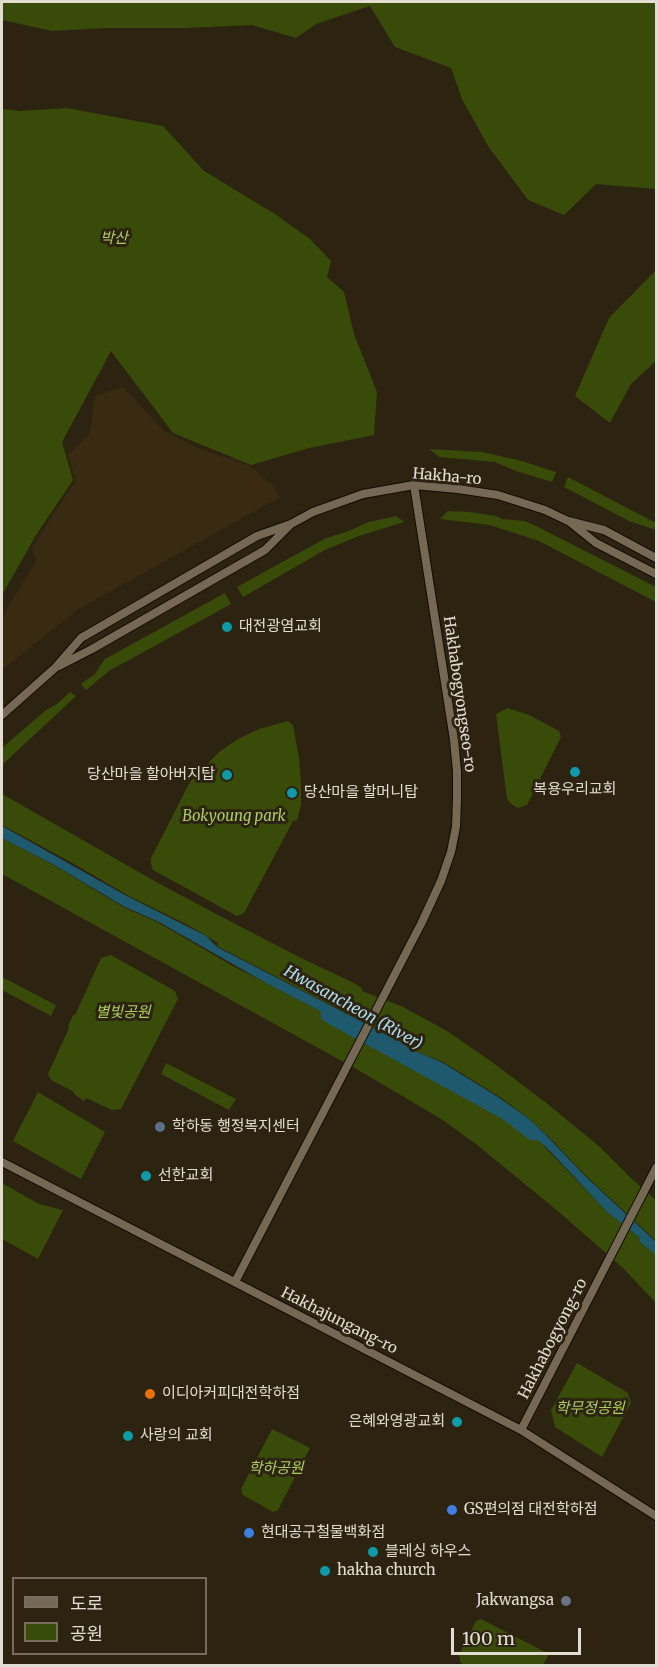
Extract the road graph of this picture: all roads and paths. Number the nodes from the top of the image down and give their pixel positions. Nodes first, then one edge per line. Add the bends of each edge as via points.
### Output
1 (414, 485) junction
2 (568, 520) junction
3 (291, 524) junction
4 (657, 558) edge
5 (657, 574) edge
6 (55, 668) junction
7 (2, 715) edge
8 (2, 1162) edge
9 (657, 1168) edge
10 (235, 1282) junction
11 (521, 1430) junction
12 (657, 1516) edge

1 - 2 street, Hakha-ro via 498,495
1 - 3 street, Hakha-ro via 363,494
1 - 10 street, Hakhabogyongseo-ro via 454,740 456,827 451,852 421,924
2 - 4 street, Hakha-ro via 604,530
2 - 5 street, Hakha-ro via 596,543
3 - 6 street, Hakha-ro via 265,550
3 - 6 street, Hakha-ro via 256,536 81,638
6 - 7 street, Hakha-ro
8 - 10 street, Hakhajungang-ro
9 - 11 street, Hakhabogyong-ro
10 - 11 street, Hakhajungang-ro
11 - 12 street, Hakhajungang-ro

